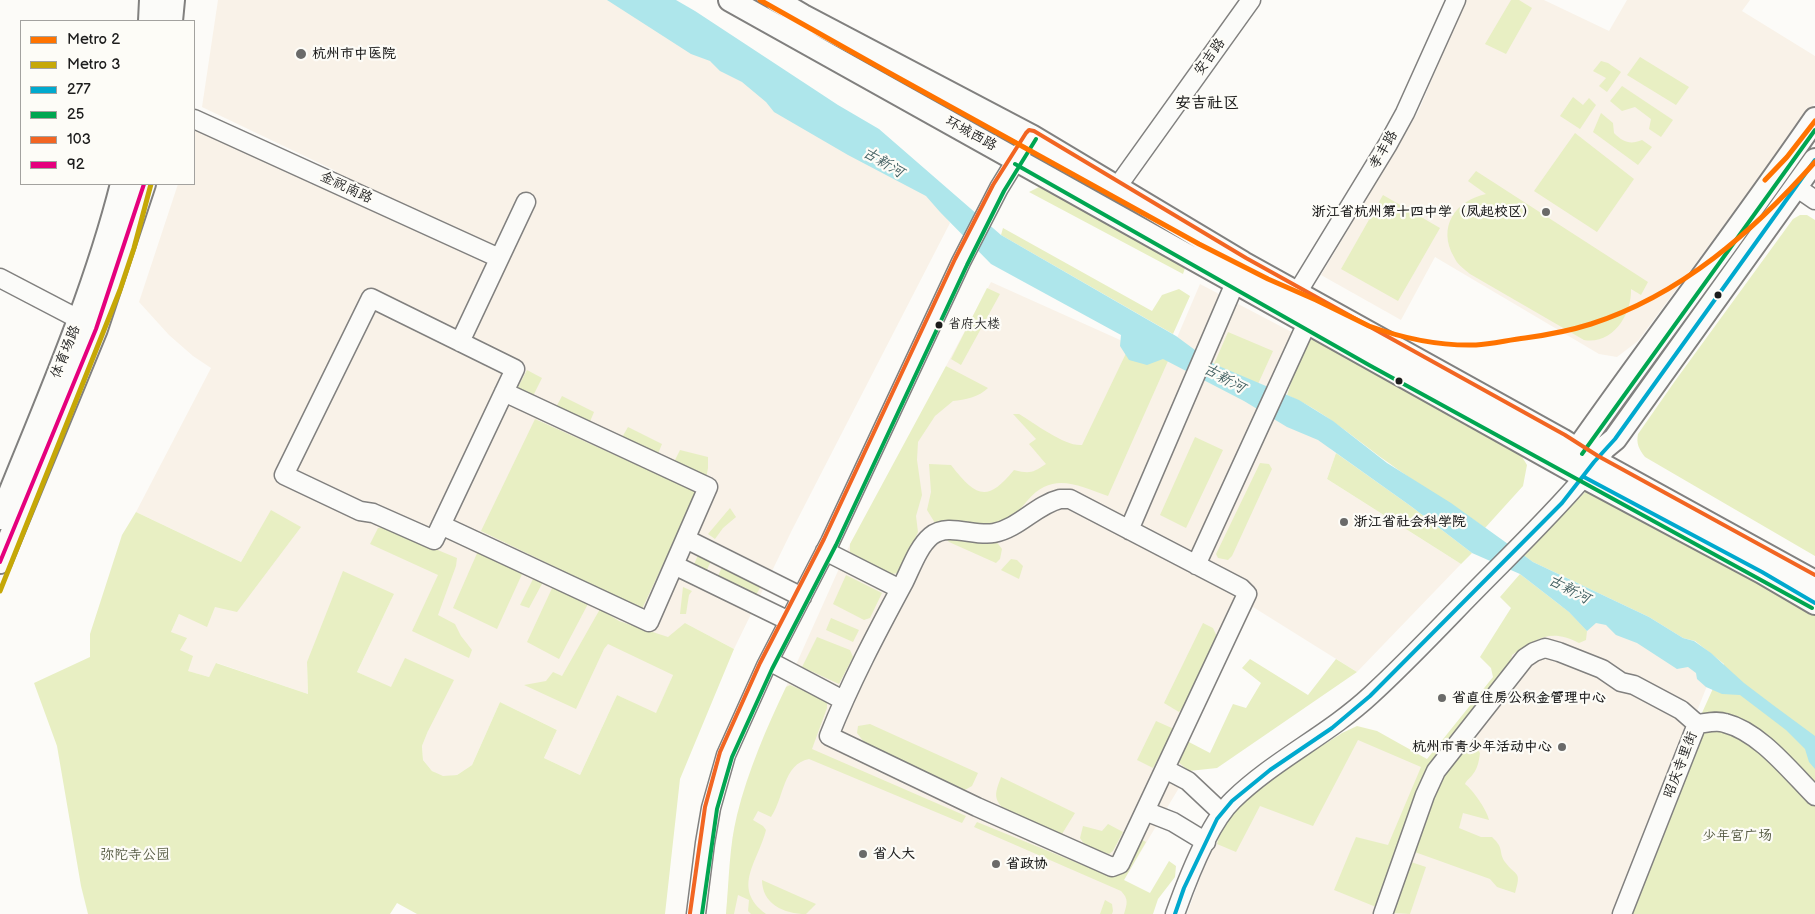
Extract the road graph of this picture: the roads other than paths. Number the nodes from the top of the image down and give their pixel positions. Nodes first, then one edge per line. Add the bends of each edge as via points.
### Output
1 (151, 0) edge
2 (173, 0) edge
3 (730, 0) edge
4 (776, 0) edge
5 (1251, 0) edge
6 (1456, 0) edge
7 (150, 20) edge
8 (171, 20) edge
9 (195, 118) edge
10 (1815, 119) edge
11 (1031, 136) junction
12 (1018, 159) junction
13 (1815, 160) edge
14 (122, 185) edge
15 (144, 185) edge
16 (1117, 187) junction
17 (1796, 187) junction
18 (1815, 200) edge
19 (526, 202) dead end
20 (499, 258) junction
21 (0, 278) edge
22 (1236, 283) junction
23 (1297, 293) junction
24 (1307, 323) junction
25 (87, 324) junction
26 (460, 342) junction
27 (504, 392) junction
28 (1585, 462) junction
29 (0, 518) edge
30 (441, 525) junction
31 (1129, 530) junction
32 (686, 539) junction
33 (825, 551) junction
34 (0, 562) edge
35 (674, 565) junction
36 (1196, 565) junction
37 (1815, 582) edge
38 (900, 590) junction
39 (802, 597) junction
40 (1815, 603) edge
41 (789, 620) junction
42 (769, 661) junction
43 (843, 700) junction
44 (1697, 724) junction
45 (1165, 769) junction
46 (1815, 796) edge
47 (1145, 811) junction
48 (1222, 813) junction
49 (1206, 842) junction
50 (696, 914) edge
51 (1175, 914) edge
52 (1382, 914) edge
53 (1622, 914) edge

1 - 7 main road
2 - 8 main road
3 - 12 main road, 环城西路
4 - 11 main road, 环城西路
5 - 16 street, 安吉路
6 - 23 street, 孝丰路 via 1396,128
9 - 20 street, 金祝南路
10 - 28 main road via 1753,209 1670,319
11 - 12 street
11 - 16 main road, 环城西路
12 - 22 main road, 环城西路
12 - 33 street via 999,188 961,262
13 - 17 main road
14 - 25 main road, 体育场路
15 - 25 main road, 体育场路
16 - 23 main road, 环城西路
17 - 18 street
17 - 28 main road via 1615,438
19 - 20 street
20 - 26 street
21 - 25 street
22 - 24 main road, 环城西路
22 - 31 street
23 - 28 main road, 环城西路
24 - 28 main road, 环城西路
24 - 36 street
25 - 29 main road, 体育场路
25 - 34 main road, 体育场路
26 - 27 street via 515,369
26 - 30 street via 370,298 284,475 360,511 373,513 434,540
27 - 30 street
27 - 32 street via 708,487
28 - 37 main road, 环城西路
28 - 40 main road, 环城西路
28 - 48 street via 1562,503 1370,696 1332,728 1254,782
30 - 35 street via 649,622
31 - 36 street
31 - 38 street via 1070,499 1047,502 1014,525 995,533 950,530 931,536
32 - 35 street
32 - 39 street
33 - 38 street
33 - 39 street
35 - 41 street
36 - 45 street via 1247,594
38 - 43 street
39 - 41 street
41 - 42 street
42 - 43 street
42 - 50 street via 726,755 706,834
43 - 47 street via 829,736 1112,867 1120,864
44 - 46 street, 昭庆寺里街 via 1723,722 1741,729 1770,750
44 - 52 street via 1681,710 1634,685 1621,682 1602,669 1546,648 1534,652 1525,658 1436,771
44 - 53 street, 昭庆寺里街
45 - 47 street
45 - 48 street via 1188,781
47 - 49 street via 1173,822
48 - 49 street
49 - 51 street

